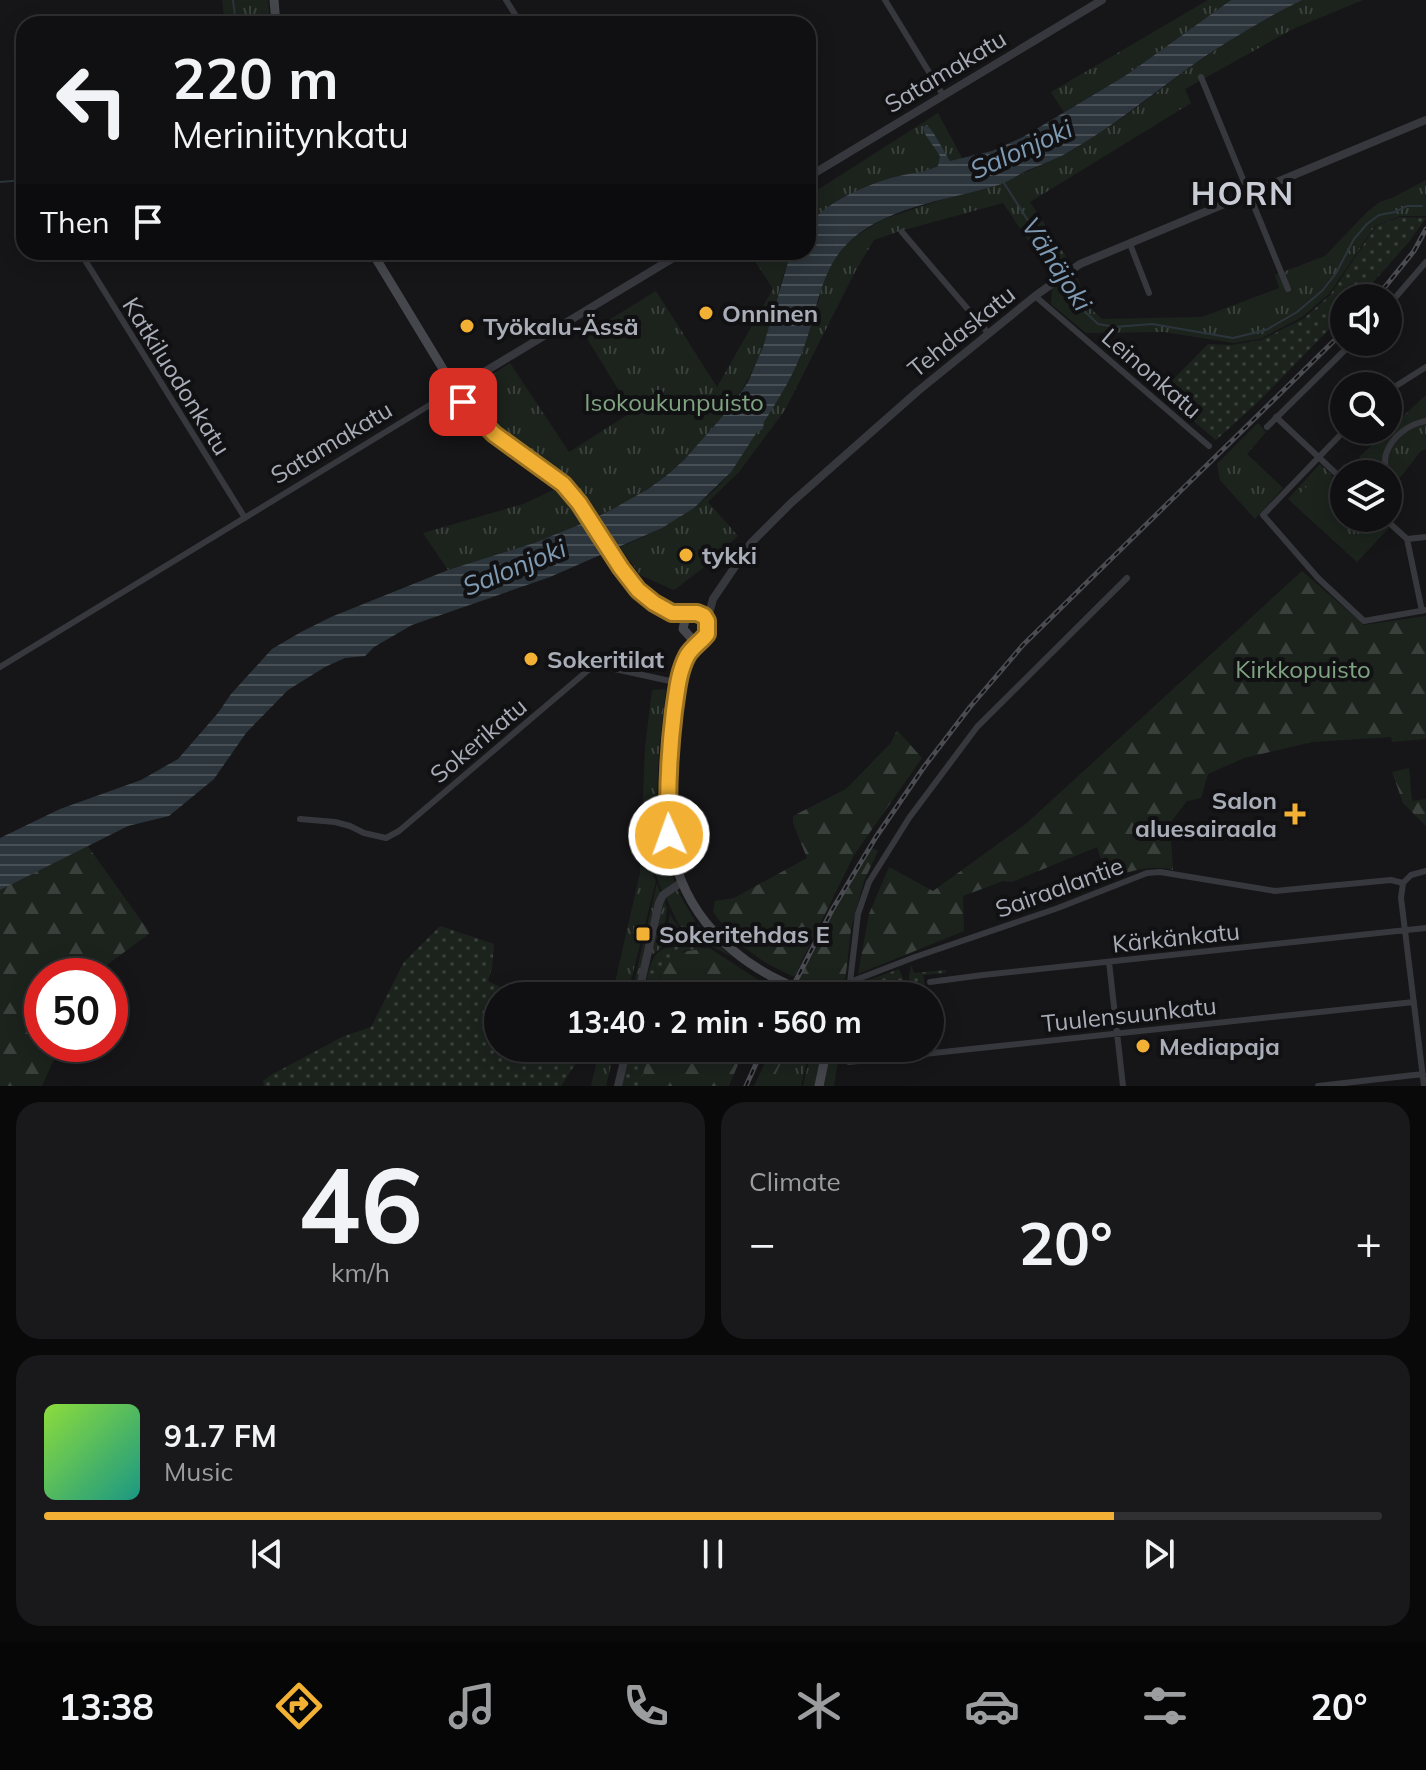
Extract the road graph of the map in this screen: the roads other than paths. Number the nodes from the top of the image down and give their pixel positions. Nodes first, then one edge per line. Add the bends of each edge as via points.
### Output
1 (885, 0) edge
2 (1102, 0) edge
3 (1201, 77) dead end
4 (943, 95) junction
5 (1426, 120) edge
6 (816, 172) edge
7 (1250, 194) junction
8 (902, 232) dead end
9 (1130, 244) junction
10 (85, 260) edge
11 (377, 260) edge
12 (670, 260) edge
13 (667, 262) joint
14 (1426, 262) edge
15 (1288, 289) dead end
16 (1402, 290) edge
17 (1149, 293) dead end
18 (1035, 296) junction
19 (989, 334) junction
20 (1339, 356) edge
21 (1426, 367) edge
22 (1402, 382) edge
23 (456, 389) junction
24 (1276, 417) junction
25 (1426, 421) edge
26 (1267, 427) dead end
27 (1331, 444) edge
28 (1209, 446) dead end
29 (1318, 457) junction
30 (1386, 460) edge
31 (1330, 468) edge
32 (245, 518) junction
33 (1399, 532) edge
34 (1426, 537) edge
35 (1407, 539) junction
36 (1127, 578) dead end
37 (713, 599) junction
38 (1424, 611) edge
39 (672, 613) junction
40 (693, 614) junction
41 (707, 621) junction
42 (685, 632) junction
43 (699, 641) junction
44 (687, 655) junction
45 (0, 667) edge
46 (678, 682) junction
47 (300, 819) dead end
48 (1426, 871) edge
49 (682, 882) junction
50 (1403, 883) junction
51 (1426, 928) edge
52 (1405, 930) junction
53 (1109, 962) junction
54 (641, 982) edge
55 (783, 982) edge
56 (850, 982) joint
57 (930, 982) dead end
58 (1414, 1002) junction
59 (1117, 1034) junction
60 (944, 1052) edge
61 (624, 1062) edge
62 (824, 1062) edge
63 (1423, 1074) junction
64 (618, 1086) edge
65 (819, 1086) edge
66 (1123, 1086) edge
67 (1318, 1086) edge
68 (1424, 1086) edge

1 - 4 street
2 - 4 street, Satamakatu
3 - 7 street
4 - 6 street, Satamakatu
5 - 7 street, Tehdaskatu
7 - 9 street, Tehdaskatu
7 - 15 street
8 - 19 street
9 - 17 street
9 - 18 street, Tehdaskatu via 1080,264
10 - 32 street, Katkiluodonkatu
11 - 23 main road
12 - 13 street, Satamakatu
13 - 23 street, Satamakatu
14 - 16 street
18 - 19 street, Tehdaskatu
18 - 28 street, Leinonkatu
19 - 37 street, Tehdaskatu via 791,503 751,543
20 - 24 street
21 - 22 street
23 - 32 street, Satamakatu
23 - 39 main road via 494,434 563,484 638,590
24 - 26 street
24 - 29 street
25 - 30 street via 1393,441
27 - 29 street
29 - 31 street
29 - 38 street via 1263,515 1364,621
32 - 45 street, Satamakatu
33 - 35 street
34 - 35 street
35 - 38 street
36 - 56 street via 977,727 909,818 869,882 858,914
37 - 40 street, Tehdaskatu
37 - 41 street, Tehdaskatu
39 - 40 main road
39 - 42 main road
40 - 41 main road
40 - 42 main road via 685,620
41 - 43 main road via 707,634
42 - 43 main road
42 - 44 main road
43 - 44 main road
44 - 46 main road
46 - 47 street, Sokerikatu via 593,666 386,838 335,822
46 - 49 main road via 668,804 669,835
48 - 50 street, Sairaalantie
49 - 54 street via 659,903
49 - 55 main road, bridge via 702,918 729,948
50 - 52 street
50 - 56 street, Sairaalantie via 1275,891 1147,873
51 - 52 street, Kärkänkatu
52 - 53 street, Kärkänkatu
52 - 58 street
53 - 57 street, Kärkänkatu
53 - 59 street
58 - 59 street, Tuulensuunkatu
58 - 63 street
59 - 60 street, Tuulensuunkatu
59 - 66 street
61 - 64 street
62 - 65 main road
63 - 67 street
63 - 68 street

